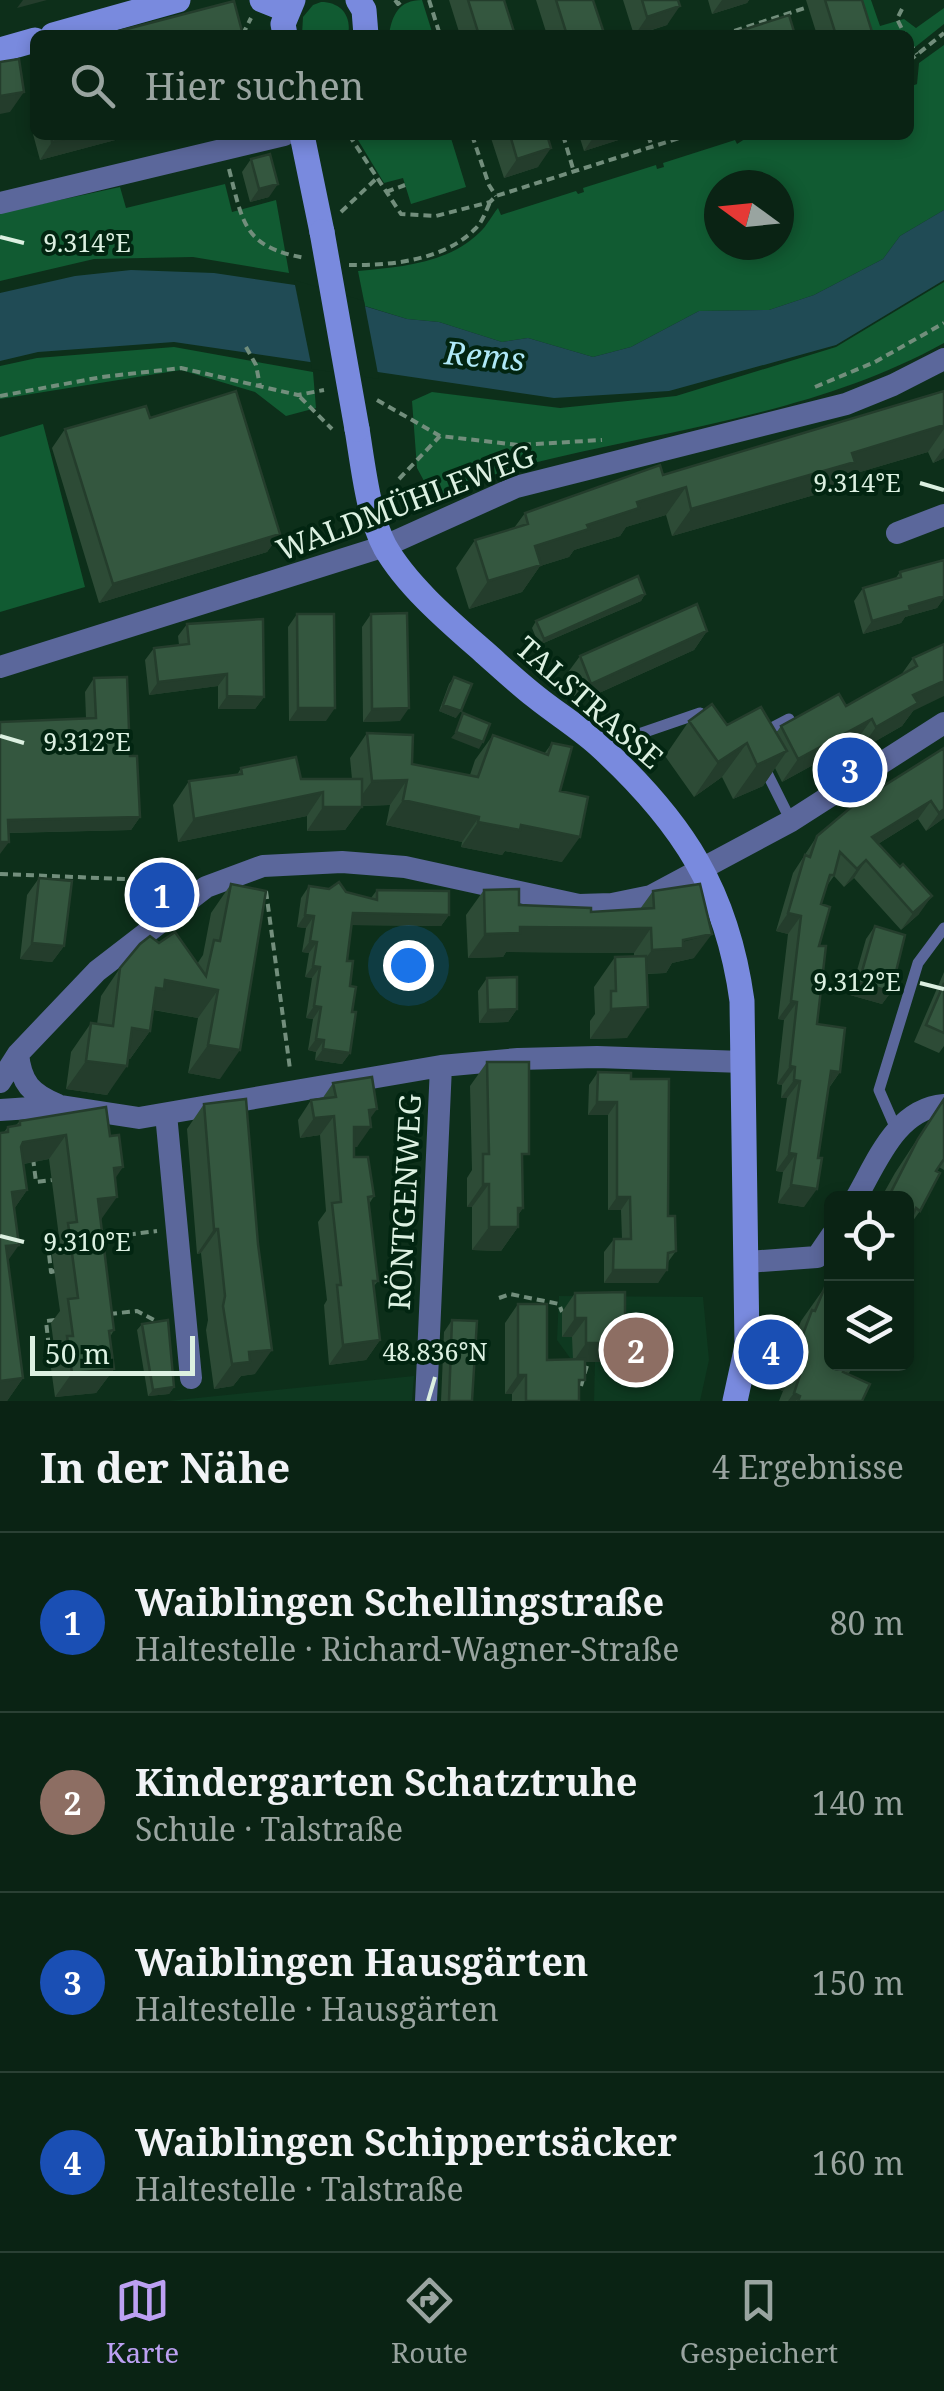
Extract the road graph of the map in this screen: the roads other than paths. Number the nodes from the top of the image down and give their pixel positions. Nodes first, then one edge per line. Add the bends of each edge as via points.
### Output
1 (178, 0) edge
2 (262, 0) edge
3 (360, 1) edge
4 (288, 15) edge
5 (71, 30) edge
6 (366, 30) edge
7 (30, 41) edge
8 (0, 50) edge
9 (263, 140) edge
10 (303, 140) edge
11 (0, 204) edge
12 (944, 359) edge
13 (944, 515) edge
14 (896, 533) dead end
15 (385, 546) junction
16 (0, 667) edge
17 (789, 719) edge
18 (944, 723) edge
19 (714, 736) edge
20 (750, 740) edge
21 (601, 746) junction
22 (758, 756) edge
23 (791, 820) junction
24 (702, 866) junction
25 (944, 928) edge
26 (18, 1054) junction
27 (743, 1062) junction
28 (441, 1066) junction
29 (0, 1082) edge
30 (944, 1105) edge
31 (61, 1106) junction
32 (0, 1110) edge
33 (166, 1114) junction
34 (896, 1129) junction
35 (860, 1191) edge
36 (824, 1247) edge
37 (748, 1262) junction
38 (190, 1378) dead end
39 (426, 1401) edge
40 (736, 1401) edge

1 - 5 street
2 - 4 street
3 - 6 street
7 - 8 street
9 - 11 street
10 - 15 street, TALSTRASSE, bridge via 321,229 345,429
12 - 15 street, WALDMÜHLEWEG via 846,404 516,487
13 - 14 street
15 - 16 street, WALDMÜHLEWEG
15 - 21 street, TALSTRASSE via 435,610
17 - 20 lane
18 - 23 street
19 - 21 lane via 700,713
21 - 24 street, TALSTRASSE via 667,816
22 - 23 lane
23 - 24 street
24 - 26 street via 651,896 580,905 378,864 263,866 206,887 97,971
24 - 27 street, TALSTRASSE via 736,959
25 - 34 lane via 918,963 879,1090
26 - 29 street
26 - 31 street via 24,1084
27 - 28 street via 518,1059
27 - 37 street, TALSTRASSE
28 - 33 street
28 - 39 street, RÖNTGENWEG
30 - 34 street via 930,1106
31 - 32 street
31 - 33 street via 122,1117
33 - 38 street
34 - 35 street
36 - 37 street via 817,1257
37 - 40 street, TALSTRASSE via 747,1346

